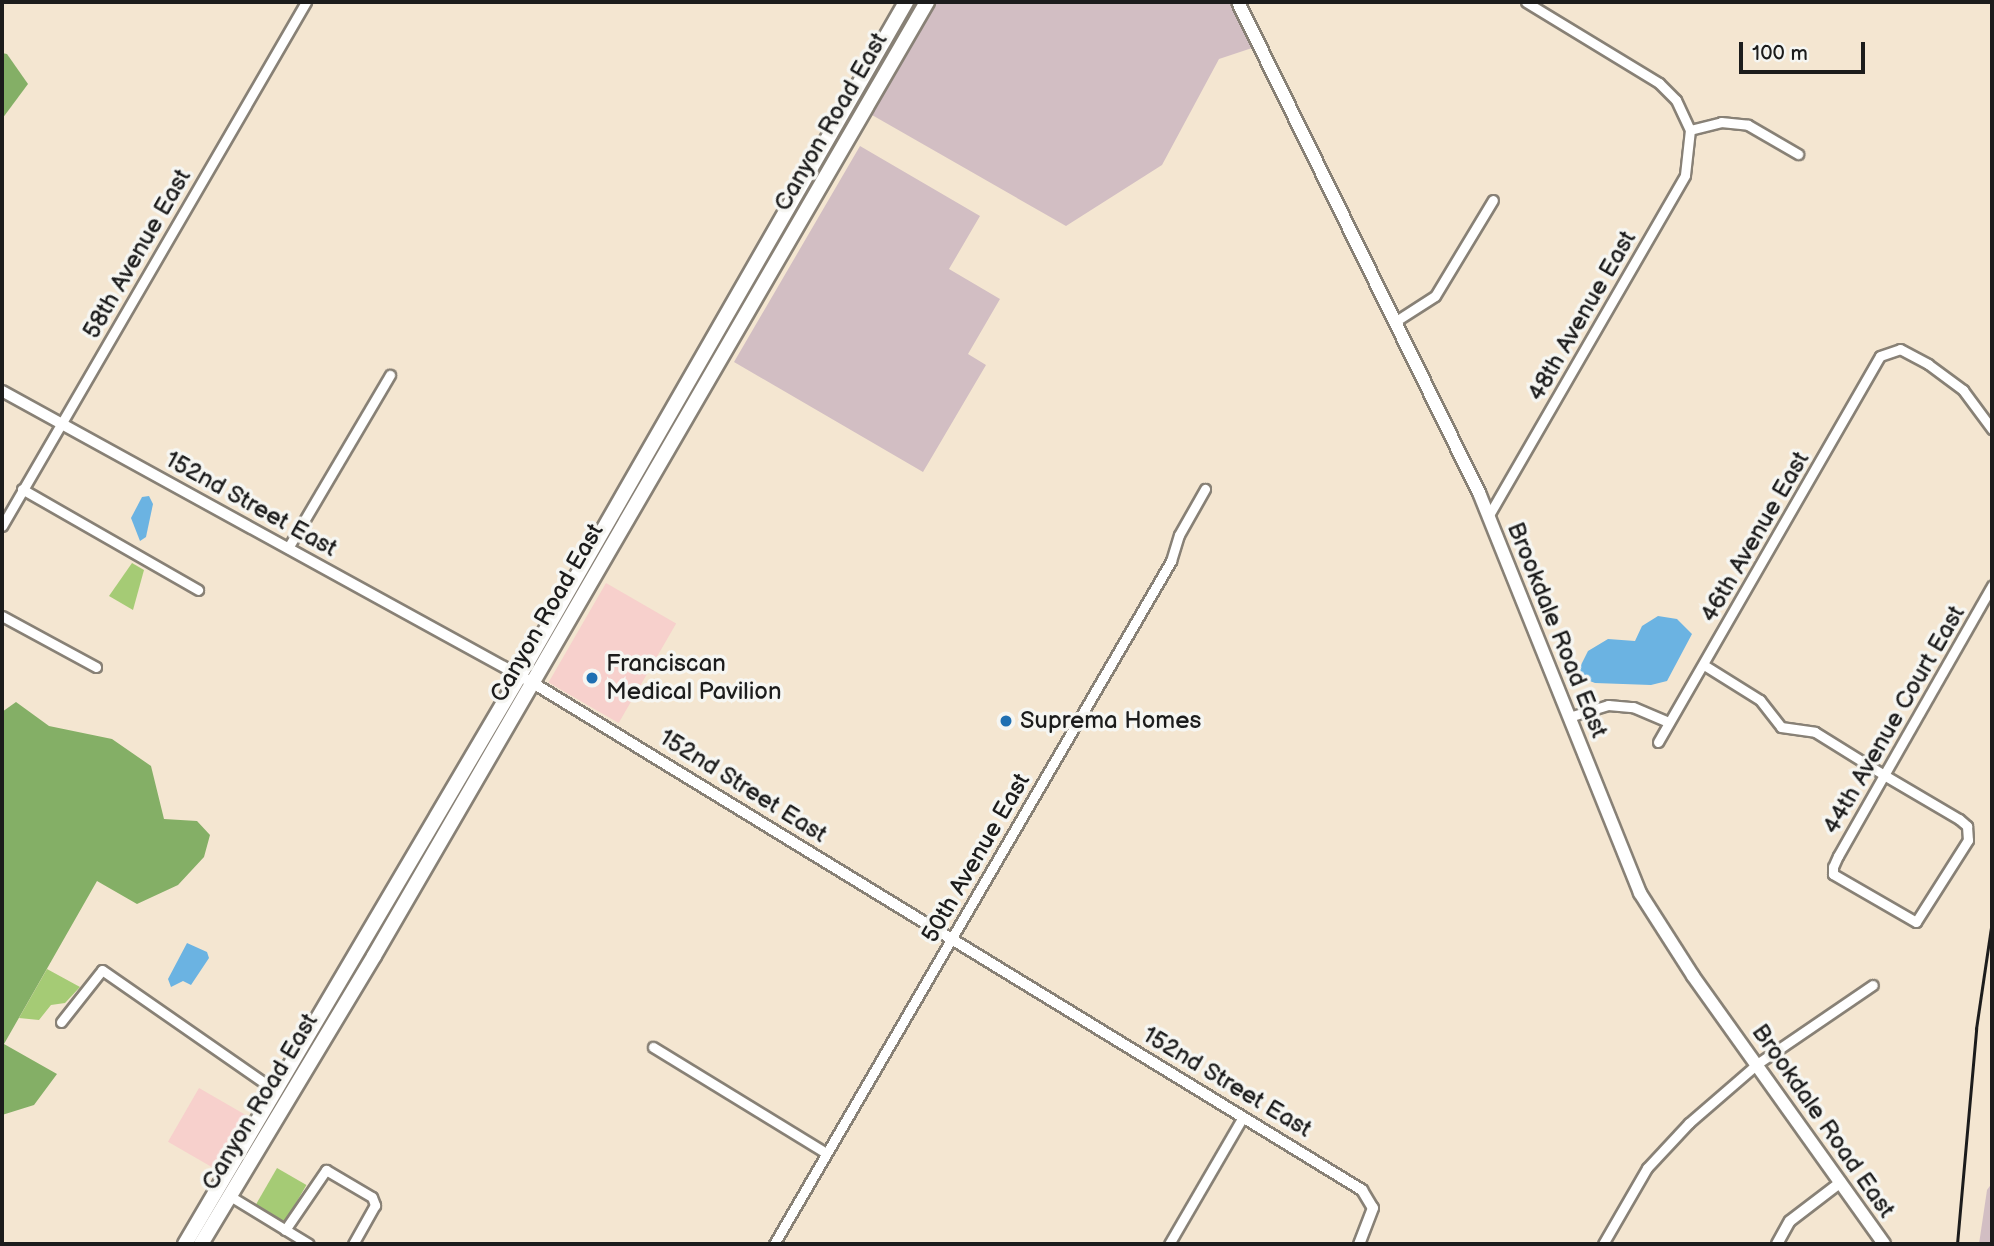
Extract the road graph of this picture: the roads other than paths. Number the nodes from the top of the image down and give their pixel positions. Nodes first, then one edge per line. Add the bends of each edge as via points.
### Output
1 (306, 2) edge
2 (906, 2) edge
3 (927, 2) edge
4 (1238, 2) edge
5 (1526, 2) edge
6 (1690, 130) junction
7 (1798, 154) dead end
8 (1493, 200) dead end
9 (1396, 321) junction
10 (390, 376) dead end
11 (2, 391) edge
12 (61, 423) junction
13 (1992, 429) edge
14 (22, 489) junction
15 (1205, 489) dead end
16 (1489, 515) junction
17 (2, 526) edge
18 (288, 548) junction
19 (1992, 586) edge
20 (198, 590) dead end
21 (2, 616) edge
22 (1704, 665) junction
23 (96, 667) dead end
24 (527, 679) junction
25 (1569, 717) junction
26 (1670, 722) junction
27 (1658, 743) dead end
28 (1884, 775) junction
29 (952, 939) junction
30 (1873, 985) dead end
31 (61, 1022) dead end
32 (316, 1022) junction
33 (653, 1047) dead end
34 (1757, 1065) junction
35 (299, 1081) junction
36 (276, 1091) junction
37 (1243, 1117) junction
38 (826, 1153) junction
39 (1841, 1182) junction
40 (230, 1196) junction
41 (285, 1230) junction
42 (185, 1244) edge
43 (201, 1244) edge
44 (309, 1244) edge
45 (353, 1244) edge
46 (774, 1244) edge
47 (1169, 1244) edge
48 (1359, 1244) edge
49 (1603, 1244) edge
50 (1777, 1244) edge
51 (1885, 1244) edge

1 - 12 street, 58th Avenue East
2 - 24 main road, Canyon Road East
3 - 24 main road, Canyon Road East
4 - 9 main road, Brookdale Road East
5 - 6 street via 1659,83 1676,100
6 - 7 street via 1721,122 1748,125
6 - 16 street, 48th Avenue East via 1685,175
8 - 9 street via 1435,296
9 - 16 main road, Brookdale Road East
10 - 18 street
11 - 12 street, 152nd Street East
12 - 14 street, 58th Avenue East
12 - 18 street, 152nd Street East
13 - 22 street, 46th Avenue East via 1946,376 1899,349 1887,352
14 - 17 street, 58th Avenue East
14 - 20 street
15 - 29 street, 50th Avenue East via 1179,535 1171,561
16 - 25 main road, Brookdale Road East
18 - 24 street, 152nd Street East
19 - 28 street, 44th Avenue Court East
21 - 23 street
22 - 26 street, 46th Avenue East
22 - 28 street via 1760,700 1781,727 1815,733
24 - 29 street, 152nd Street East
24 - 32 main road, Canyon Road East
24 - 35 main road, Canyon Road East
25 - 26 street via 1608,705 1633,707
25 - 34 main road, Brookdale Road East via 1640,893 1661,931
26 - 27 street, 46th Avenue East
28 - 28 street, 44th Avenue Court East via 1959,819 1968,833 1925,913 1911,922 1833,874 1838,856
29 - 37 street, 152nd Street East
29 - 38 street, 50th Avenue East
30 - 34 street
31 - 36 street via 102,970
32 - 35 main road via 320,1027
32 - 36 main road, Canyon Road East
33 - 38 street
34 - 39 main road, Brookdale Road East
34 - 49 street via 1653,1160
35 - 40 main road, Canyon Road East
36 - 42 main road, Canyon Road East
37 - 47 street
37 - 48 street, 152nd Street East via 1362,1190 1372,1203 1372,1218
38 - 46 street, 50th Avenue East
39 - 50 street via 1794,1217
39 - 51 main road, Brookdale Road East
40 - 41 street
40 - 43 main road, Canyon Road East
41 - 44 street
41 - 45 street via 326,1170 372,1197 375,1205

